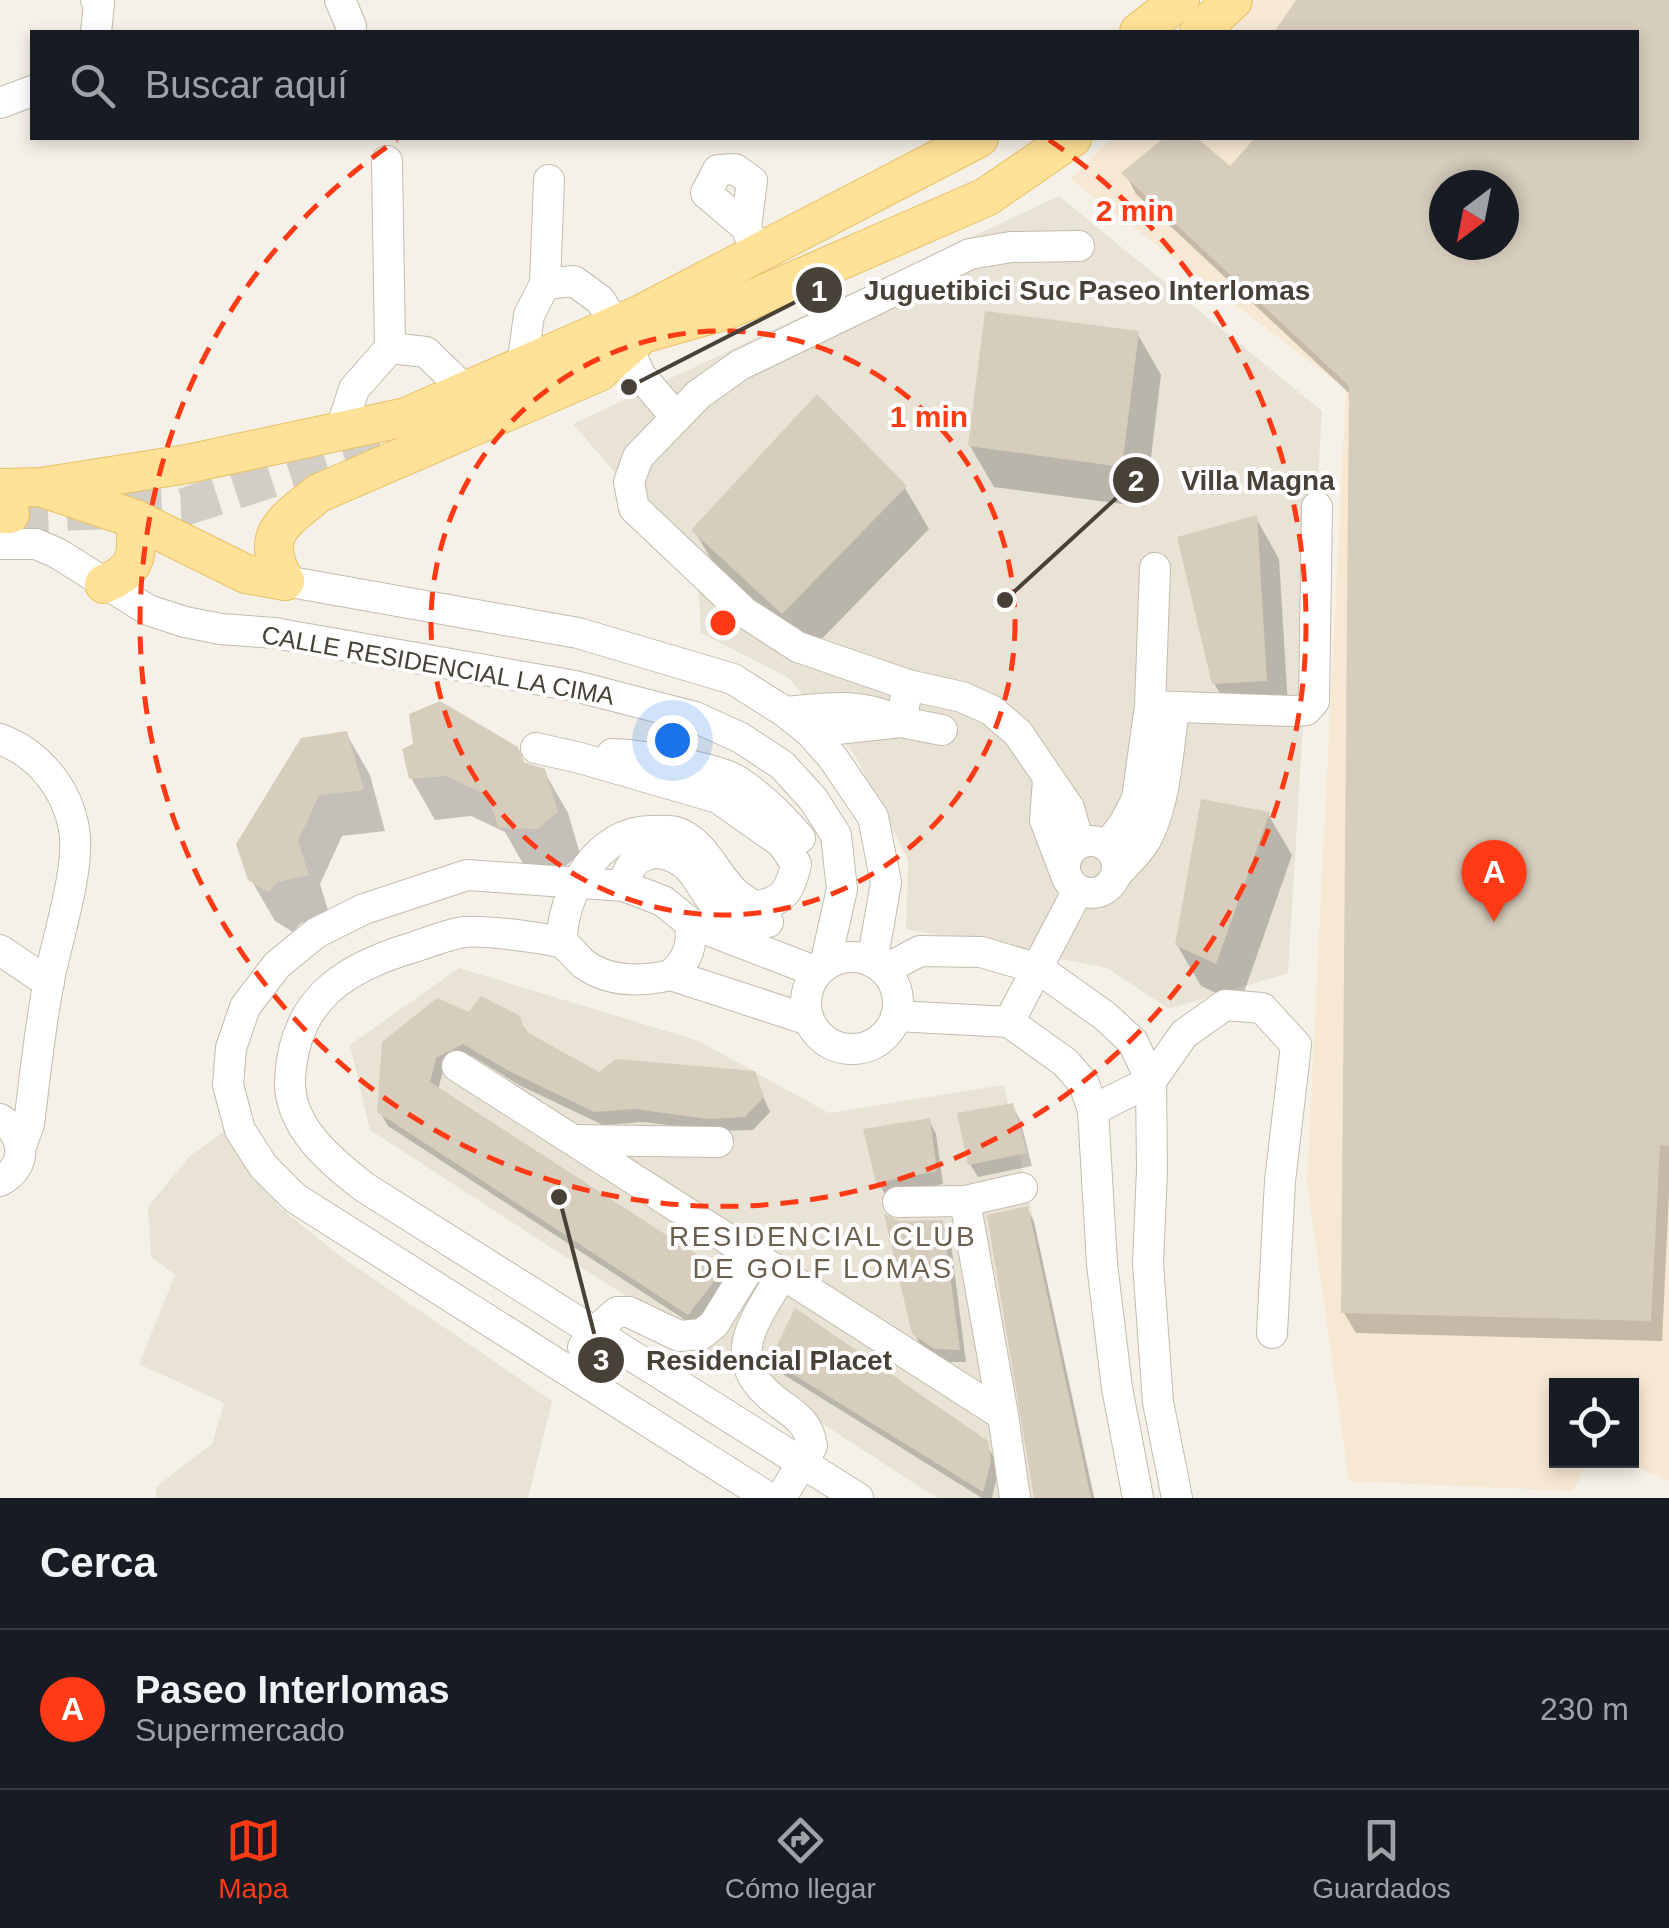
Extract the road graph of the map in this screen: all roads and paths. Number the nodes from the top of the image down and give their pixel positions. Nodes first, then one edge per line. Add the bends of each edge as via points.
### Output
1 (96, 0) edge
2 (1153, 0) edge
3 (1180, 0) edge
4 (1234, 0) edge
5 (96, 30) edge
6 (1120, 30) edge
7 (1141, 30) edge
8 (1201, 30) edge
9 (30, 92) edge
10 (0, 103) edge
11 (976, 140) edge
12 (1069, 140) edge
13 (387, 162) dead end
14 (549, 180) dead end
15 (706, 193) dead end
16 (752, 241) junction
17 (1079, 246) dead end
18 (546, 284) junction
19 (630, 334) junction
20 (390, 348) junction
21 (536, 369) junction
22 (466, 390) junction
23 (675, 416) junction
24 (340, 432) junction
25 (41, 487) junction
26 (1316, 507) dead end
27 (3, 515) edge
28 (135, 519) junction
29 (1155, 568) dead end
30 (285, 582) junction
31 (104, 584) junction
32 (908, 684) junction
33 (1162, 707) junction
34 (785, 712) junction
35 (901, 722) junction
36 (942, 730) dead end
37 (810, 732) junction
38 (0, 738) edge
39 (536, 748) dead end
40 (580, 758) junction
41 (1048, 780) junction
42 (1101, 854) junction
43 (579, 881) junction
44 (1073, 885) junction
45 (624, 886) junction
46 (364, 910) junction
47 (690, 923) junction
48 (562, 941) junction
49 (0, 950) edge
50 (380, 957) junction
51 (878, 966) junction
52 (821, 968) junction
53 (1039, 969) junction
54 (671, 975) junction
55 (49, 983) junction
56 (896, 1016) junction
57 (809, 1020) junction
58 (1009, 1022) junction
59 (457, 1066) dead end
60 (36, 1072) junction
61 (1150, 1081) junction
62 (0, 1109) edge
63 (1093, 1110) junction
64 (0, 1119) edge
65 (572, 1140) junction
66 (718, 1142) dead end
67 (21, 1146) junction
68 (0, 1180) edge
69 (1022, 1188) dead end
70 (898, 1202) dead end
71 (965, 1202) junction
72 (754, 1258) junction
73 (782, 1275) junction
74 (593, 1332) junction
75 (1272, 1333) dead end
76 (568, 1371) junction
77 (1004, 1415) junction
78 (804, 1464) junction
79 (768, 1498) edge
80 (781, 1498) edge
81 (858, 1498) edge
82 (1015, 1498) edge
83 (1138, 1498) edge
84 (1177, 1498) edge

1 - 5 street
2 - 6 main road
3 - 7 main road
4 - 8 main road
9 - 10 street
11 - 16 main road
12 - 19 main road via 986,197 727,310
13 - 20 street
14 - 18 street
15 - 16 street via 718,170 736,168 752,181
16 - 19 main road
17 - 23 street via 970,254 740,365
18 - 19 street via 574,282
18 - 21 street via 529,315
19 - 21 main road
19 - 23 street via 640,375
19 - 30 main road via 599,372 320,492 284,521 273,546
20 - 22 street via 426,352
20 - 24 street via 354,389
21 - 22 main road
22 - 24 main road via 406,417
23 - 32 street via 638,458 629,482 634,508 744,612 798,647
24 - 25 main road
25 - 27 main road
25 - 28 main road
26 - 33 street via 1314,701 1295,711
27 - 31 street, CALLE RESIDENCIAL LA CIMA via 36,544
28 - 30 main road via 246,574
28 - 31 main road via 134,560
29 - 33 street
30 - 34 street, CALLE RESIDENCIAL LA CIMA via 578,633 733,679
31 - 52 street, CALLE RESIDENCIAL LA CIMA via 184,622 575,686 695,717 741,738 782,765 836,834 842,888
32 - 35 street
32 - 41 street via 991,710 1018,733
33 - 42 street via 1148,802
34 - 35 street via 874,709
34 - 37 street, CALLE RESIDENCIAL LA CIMA
35 - 36 street
35 - 37 street
37 - 51 street, CALLE RESIDENCIAL LA CIMA via 873,816 886,883
38 - 55 street via 45,767 75,832
39 - 40 street
40 - 43 street via 718,798 782,844 796,864 778,902 755,907 735,893 698,846 675,831 640,831 600,850
40 - 45 street via 617,753 733,778 800,836 809,863 804,890 784,919 745,925 718,908 685,864 664,854 633,862
41 - 42 street
41 - 44 street via 1045,820
42 - 44 street via 1069,852 1065,866
42 - 44 street via 1108,888 1093,893
43 - 45 street
43 - 46 street via 467,875
43 - 48 street via 565,910
44 - 53 street
45 - 47 street via 663,901
46 - 50 street
46 - 76 street via 316,933 277,965 246,1007 231,1048 228,1085 240,1130 295,1198
47 - 52 street
47 - 54 street via 689,952
48 - 50 street via 466,932
48 - 54 street via 602,974 636,980
49 - 55 street
50 - 74 street via 322,994 304,1019 291,1051 290,1088 301,1124 325,1156 364,1188
51 - 52 street via 848,957
51 - 53 street via 920,951 981,952
51 - 56 street via 896,992
52 - 57 street via 806,994
53 - 58 street
53 - 61 street via 1134,1042
54 - 57 street
55 - 60 street
56 - 57 street via 878,1040 848,1049 820,1036
56 - 58 street
58 - 63 street via 1066,1063 1084,1084
59 - 65 street
60 - 62 street via 14,1102
60 - 67 street
61 - 63 street
61 - 75 street via 1184,1034 1225,1005 1262,1008 1296,1045
61 - 84 street via 1148,1263 1158,1402
63 - 83 street via 1102,1264
64 - 67 street via 16,1131
65 - 66 street
65 - 72 street
67 - 68 street via 19,1162
69 - 71 street
70 - 71 street
71 - 77 street
72 - 73 street
72 - 74 street via 702,1334 679,1336 629,1312 617,1312
73 - 77 street
73 - 78 street via 756,1317 746,1353 760,1390 810,1432
74 - 76 street
74 - 78 street
76 - 79 street
77 - 82 street
78 - 80 street
78 - 81 street

